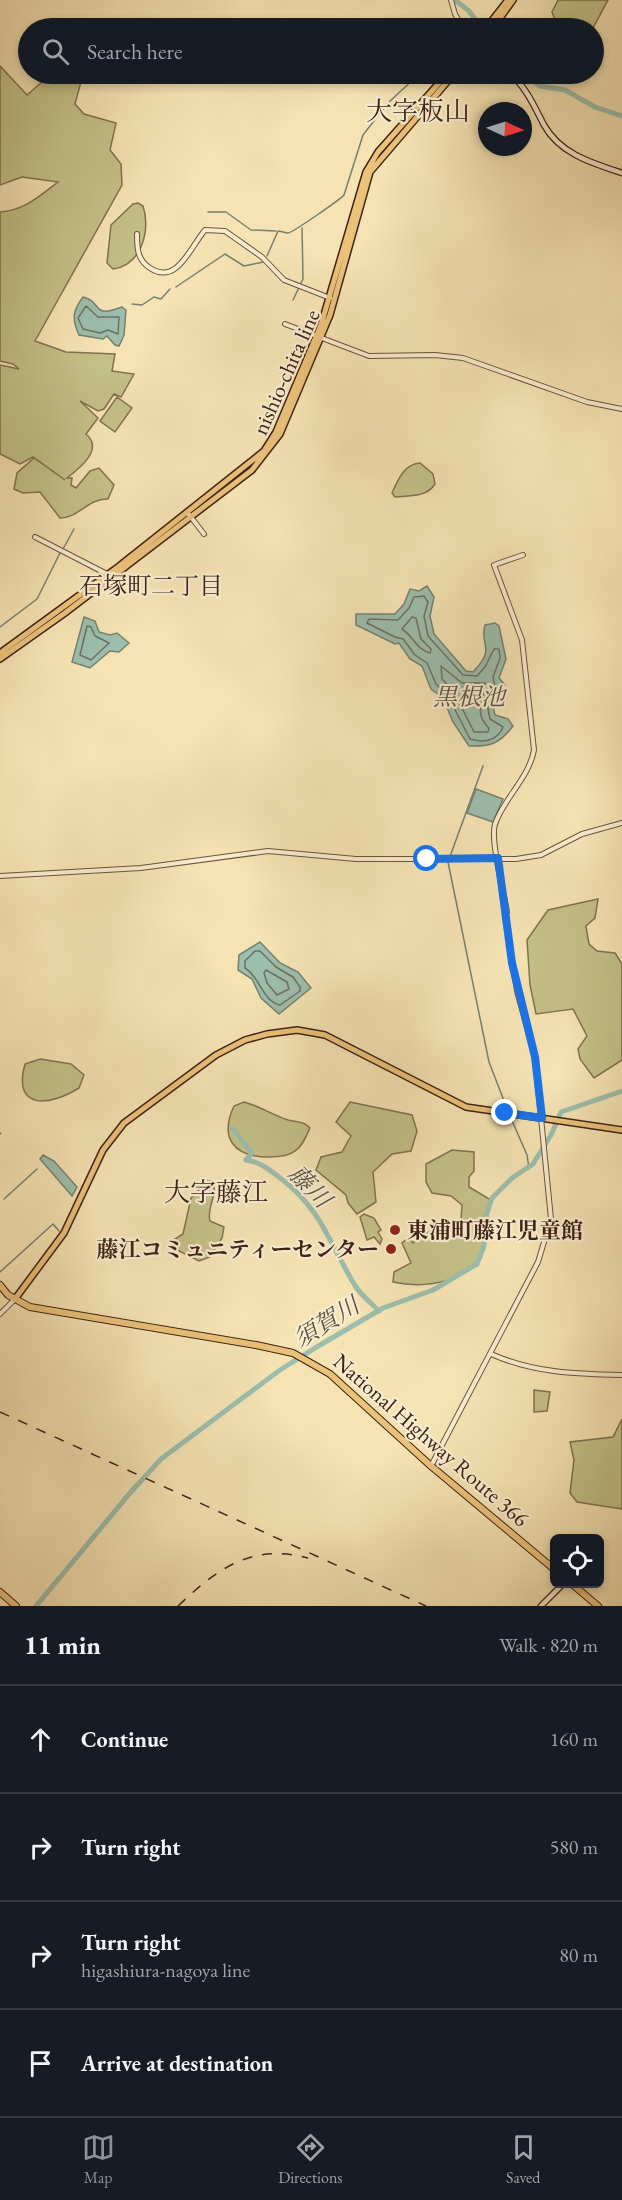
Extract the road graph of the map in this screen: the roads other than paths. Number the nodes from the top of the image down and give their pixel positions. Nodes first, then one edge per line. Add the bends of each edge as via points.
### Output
1 (451, 0) edge
2 (508, 0) edge
3 (513, 0) edge
4 (457, 18) edge
5 (496, 18) edge
6 (498, 18) edge
7 (439, 84) edge
8 (445, 84) edge
9 (520, 84) edge
10 (622, 173) edge
11 (137, 234) dead end
12 (330, 298) junction
13 (285, 324) dead end
14 (319, 337) junction
15 (622, 409) edge
16 (189, 514) junction
17 (204, 534) dead end
18 (35, 537) dead end
19 (523, 555) dead end
20 (110, 576) junction
21 (0, 653) edge
22 (0, 659) edge
23 (622, 823) edge
24 (498, 858) junction
25 (0, 876) edge
26 (542, 1118) junction
27 (622, 1130) edge
28 (0, 1286) edge
29 (15, 1299) junction
30 (0, 1314) edge
31 (491, 1354) junction
32 (622, 1375) edge
33 (431, 1466) junction
34 (550, 1565) edge
35 (559, 1588) edge
36 (577, 1588) edge
37 (0, 1592) edge
38 (16, 1606) edge
39 (541, 1606) edge
40 (598, 1606) edge

1 - 4 street
2 - 5 main road
3 - 6 main road
7 - 12 main road, nishio-chita line via 369,166
8 - 14 main road, nishio-chita line via 370,172
9 - 10 main road via 558,143 576,156
11 - 12 street via 142,261 151,270 165,273 178,267 205,230 225,231 262,257 284,280
12 - 14 main road, nishio-chita line
13 - 14 street
14 - 15 street via 369,356 463,358 587,402
14 - 16 main road, nishio-chita line via 280,434 268,452 252,470
16 - 17 street
16 - 20 main road, nishio-chita line
18 - 20 street
19 - 24 street via 494,565 522,640 535,743 529,766 494,827
20 - 21 main road, nishio-chita line
20 - 22 main road, nishio-chita line
23 - 24 street via 582,834 540,855
24 - 25 street via 356,860 268,851 148,867
24 - 26 street via 512,963 535,1057
26 - 27 main road
26 - 29 main road via 456,1103 325,1035 297,1030 245,1040 194,1070 124,1123 103,1150 64,1233
26 - 31 street via 551,1196 547,1240
28 - 29 highway, National Highway Route 366
29 - 30 street
29 - 33 highway, National Highway Route 366 via 30,1307 293,1353 344,1386
31 - 32 street via 547,1372
31 - 33 street
33 - 34 highway, National Highway Route 366
35 - 39 main road
36 - 40 highway
37 - 38 highway

